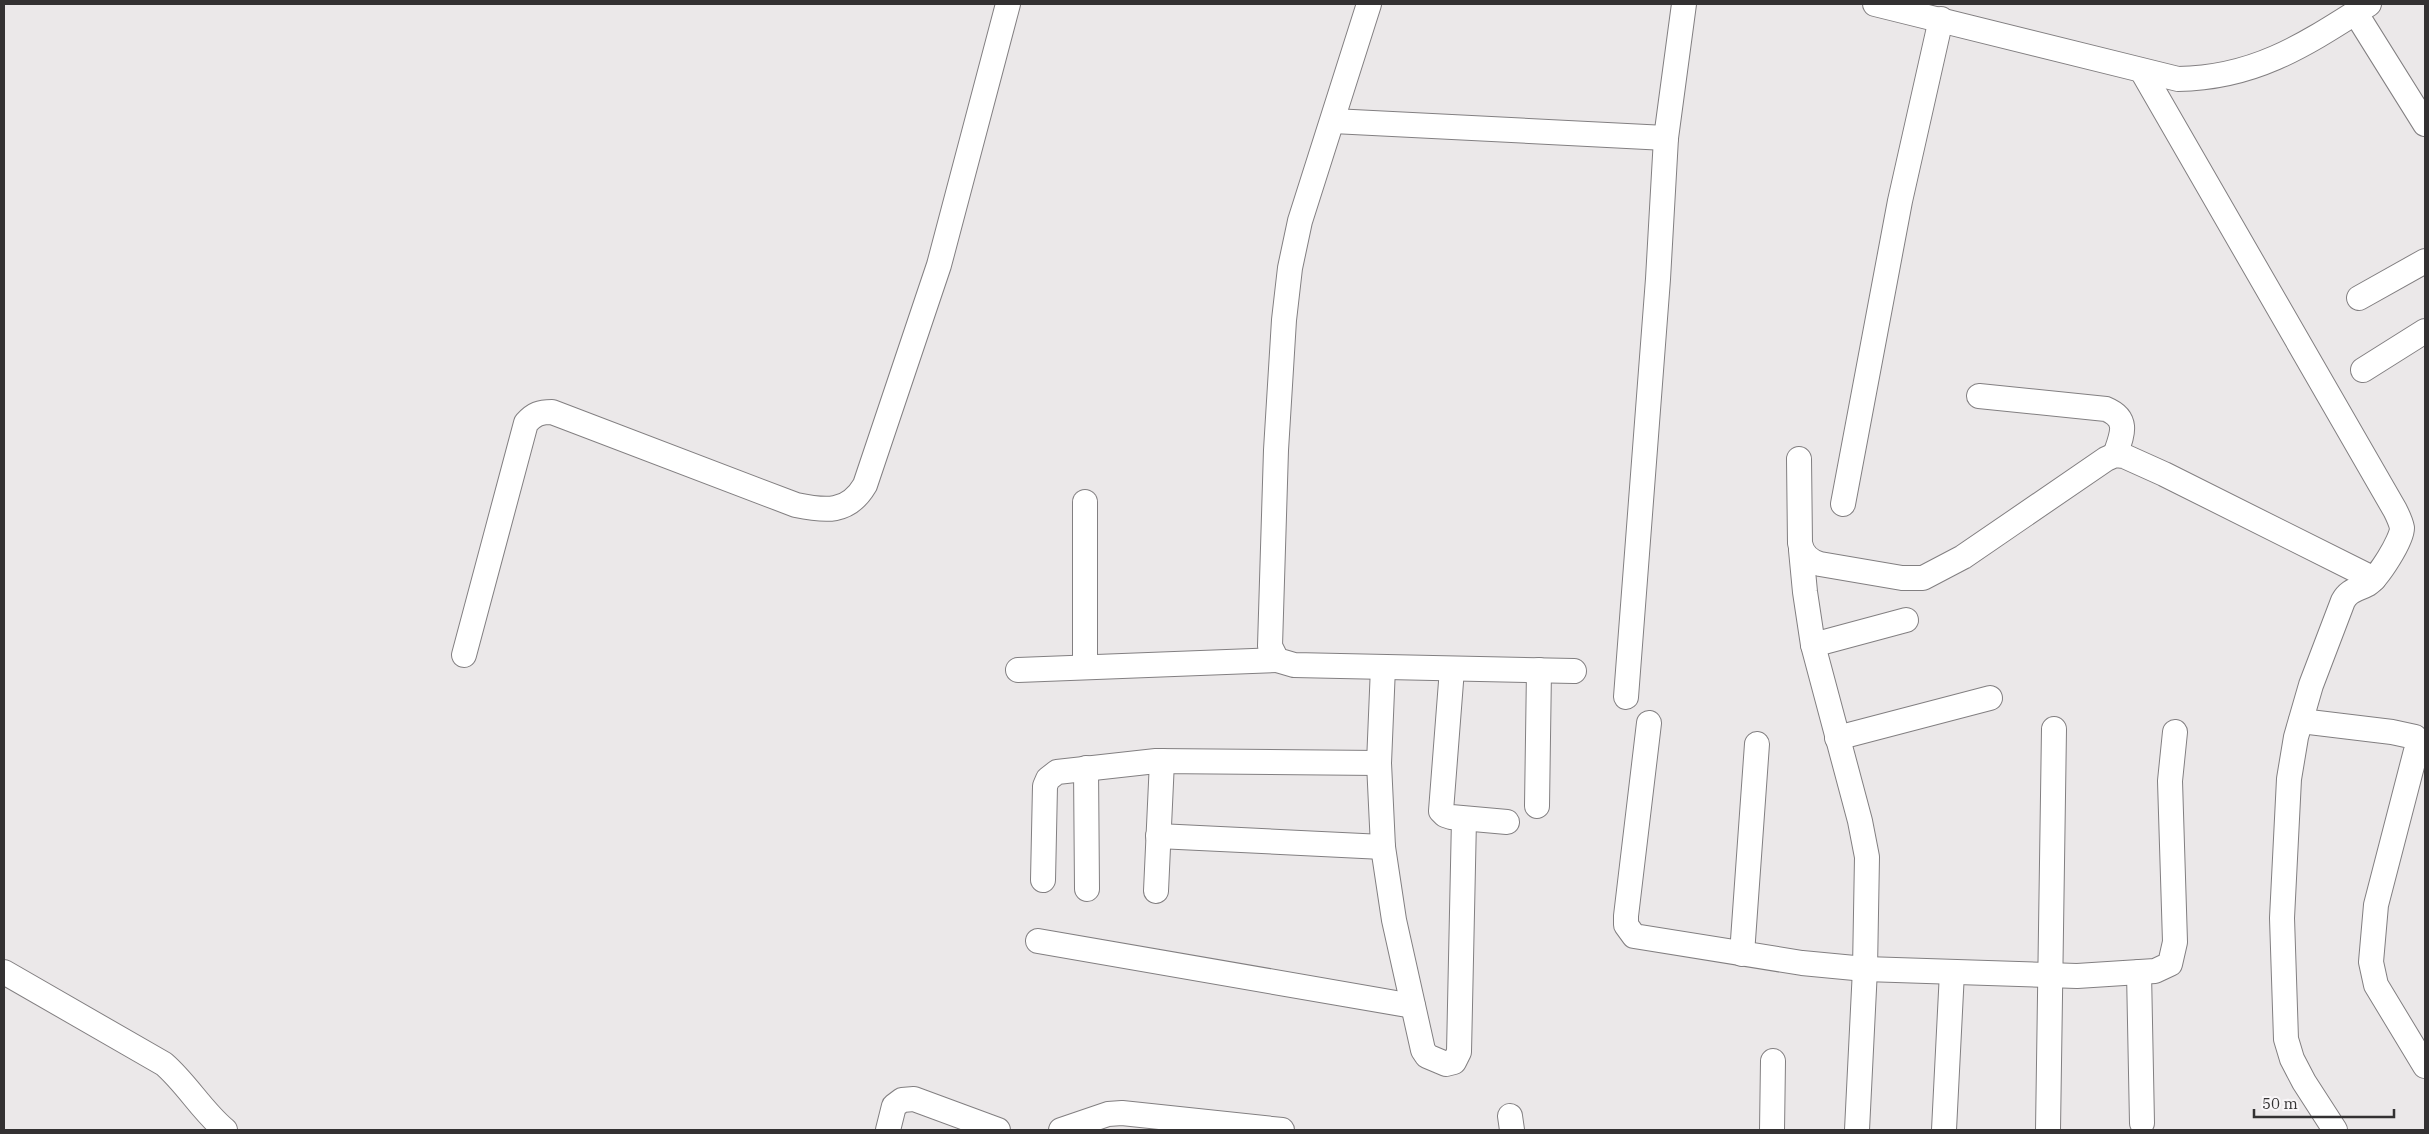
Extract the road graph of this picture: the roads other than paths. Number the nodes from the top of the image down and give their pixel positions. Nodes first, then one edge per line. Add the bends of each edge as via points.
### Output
1 (1008, 4) edge
2 (1369, 4) edge
3 (1684, 4) edge
4 (1876, 4) edge
5 (2362, 8) edge
6 (1941, 19) junction
7 (2142, 71) junction
8 (1333, 121) junction
9 (2425, 124) edge
10 (1666, 138) junction
11 (2425, 261) edge
12 (2358, 298) dead end
13 (2425, 331) edge
14 (2363, 370) dead end
15 (1979, 396) dead end
16 (2115, 455) junction
17 (1799, 459) dead end
18 (1085, 502) dead end
19 (1843, 504) dead end
20 (1801, 550) junction
21 (2374, 579) junction
22 (1906, 620) dead end
23 (1813, 644) junction
24 (464, 656) dead end
25 (1277, 660) junction
26 (1085, 667) junction
27 (1383, 667) junction
28 (1452, 669) junction
29 (1018, 670) dead end
30 (1538, 670) junction
31 (1574, 671) dead end
32 (1626, 697) dead end
33 (1990, 698) dead end
34 (2300, 721) junction
35 (1649, 723) dead end
36 (2054, 729) dead end
37 (2176, 732) dead end
38 (1837, 738) junction
39 (1757, 744) dead end
40 (1162, 761) junction
41 (1379, 763) junction
42 (1086, 768) junction
43 (1537, 806) dead end
44 (1464, 819) junction
45 (1507, 822) dead end
46 (1158, 836) junction
47 (1383, 847) junction
48 (1042, 880) dead end
49 (1087, 889) dead end
50 (1156, 891) dead end
51 (1038, 941) dead end
52 (1742, 954) junction
53 (1865, 970) junction
54 (4, 972) edge
55 (1952, 972) junction
56 (2139, 972) junction
57 (2050, 975) junction
58 (1413, 1006) junction
59 (1773, 1062) dead end
60 (2425, 1066) edge
61 (2142, 1123) dead end
62 (1252, 1129) edge
63 (225, 1130) edge
64 (888, 1130) edge
65 (998, 1130) edge
66 (1060, 1130) edge
67 (1282, 1130) edge
68 (1772, 1130) edge
69 (1857, 1130) edge
70 (1944, 1130) edge
71 (2048, 1130) edge
72 (2336, 1130) edge

1 - 24 street via 940,265 859,496 837,508 825,510 796,505 552,412 541,412 526,423
2 - 8 street
3 - 10 street
4 - 6 street
5 - 7 street via 2284,55 2237,72 2178,79
5 - 9 street
6 - 7 street
6 - 19 street via 1900,201
7 - 21 street via 2395,510 2402,530 2397,545
8 - 10 street
8 - 25 street via 1300,221 1284,320 1269,631 1270,646
10 - 32 street
11 - 12 street
13 - 14 street
15 - 16 street via 2106,409 2122,421
16 - 20 street via 1963,557 1923,578 1902,578 1811,562
16 - 21 street via 2164,474
17 - 20 street
18 - 26 street
20 - 23 street
21 - 34 street via 2352,590 2342,601
22 - 23 street
23 - 38 street
25 - 26 street
25 - 27 street via 1294,665
26 - 29 street
27 - 28 street
27 - 41 street
28 - 30 street
28 - 44 street via 1441,805 1445,815
30 - 31 street
30 - 43 street
33 - 38 street
34 - 60 street via 2392,732 2414,737 2418,743 2376,905 2371,962 2376,985
34 - 72 street via 2289,779 2282,918 2286,1039 2304,1082
35 - 52 street via 1626,926 1634,936 1646,939
36 - 57 street
37 - 56 street via 2170,781 2173,956 2163,969
38 - 53 street via 1867,857
39 - 52 street
40 - 41 street
40 - 42 street
40 - 46 street
41 - 47 street
42 - 48 street via 1057,772 1045,786
42 - 49 street
44 - 45 street
44 - 58 street via 1459,1052 1454,1062 1446,1064 1427,1056
46 - 47 street
46 - 50 street
47 - 58 street via 1394,920
51 - 58 street
52 - 53 street
53 - 55 street
53 - 69 street
54 - 63 street via 164,1064 210,1118
55 - 57 street
55 - 70 street
56 - 57 street
56 - 61 street
57 - 71 street
59 - 68 street
62 - 66 street via 1122,1113 1108,1114
62 - 67 street
64 - 65 street via 894,1106 906,1099 914,1099

